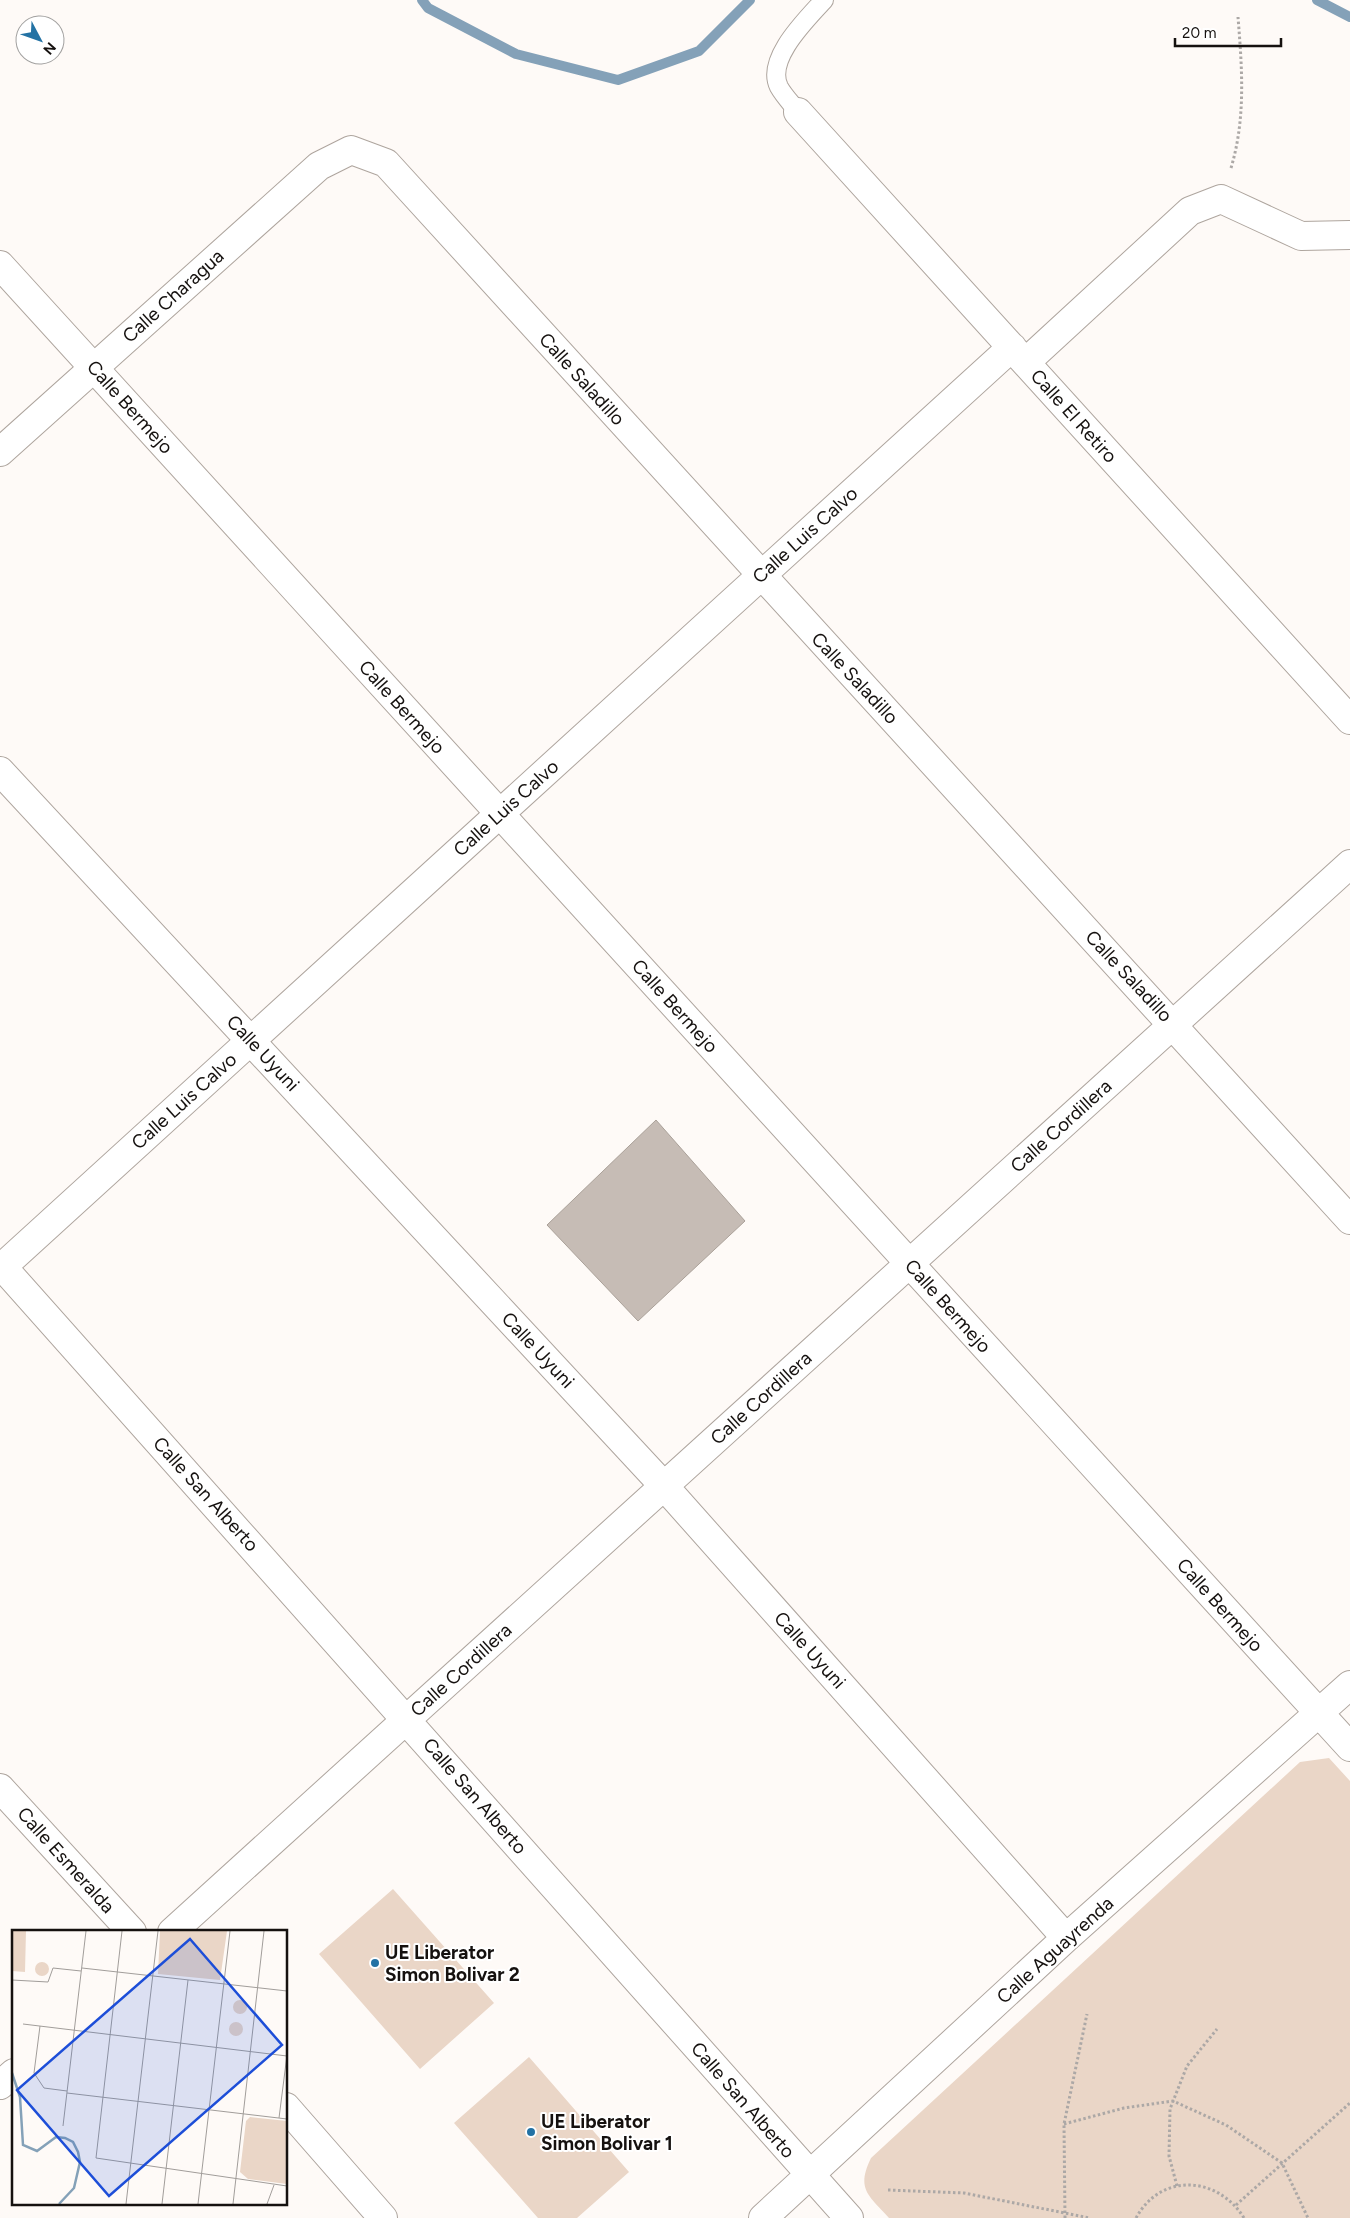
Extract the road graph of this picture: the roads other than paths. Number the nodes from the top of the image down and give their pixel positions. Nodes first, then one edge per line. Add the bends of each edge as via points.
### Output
1 (824, 0) edge
2 (798, 112) joint
3 (351, 150) joint
4 (1350, 235) edge
5 (0, 265) edge
6 (1019, 355) junction
7 (93, 367) junction
8 (0, 452) edge
9 (761, 576) junction
10 (1350, 720) edge
11 (0, 771) edge
12 (500, 814) junction
13 (1350, 864) edge
14 (1174, 1024) junction
15 (251, 1040) junction
16 (1350, 1220) edge
17 (909, 1264) junction
18 (1, 1267) edge
19 (664, 1486) junction
20 (1350, 1685) edge
21 (1319, 1713) junction
22 (407, 1719) junction
23 (1350, 1747) edge
24 (0, 1788) edge
25 (130, 1930) edge
26 (174, 1930) edge
27 (1066, 1938) junction
28 (12, 2075) edge
29 (0, 2085) edge
30 (288, 2109) edge
31 (809, 2175) junction
32 (383, 2218) edge
33 (763, 2218) edge
34 (849, 2218) edge

1 - 2 lane via 790,39 776,68 778,86
2 - 6 street, Calle El Retiro
3 - 7 street, Calle Charagua via 319,166
3 - 9 street, Calle Saladillo via 386,163
4 - 6 street, Calle Luis Calvo via 1301,236 1221,200 1190,211
5 - 7 street, Calle Bermejo
6 - 9 street, Calle Luis Calvo
6 - 10 street, Calle El Retiro
7 - 8 street, Calle Charagua
7 - 12 street, Calle Bermejo
9 - 12 street, Calle Luis Calvo
9 - 14 street, Calle Saladillo
11 - 15 street, Calle Uyuni
12 - 15 street, Calle Luis Calvo
12 - 17 street, Calle Bermejo
13 - 14 street, Calle Cordillera
14 - 16 street, Calle Saladillo
14 - 17 street, Calle Cordillera
15 - 18 street, Calle Luis Calvo
15 - 19 street, Calle Uyuni
17 - 19 street, Calle Cordillera
17 - 21 street, Calle Bermejo
18 - 22 street, Calle San Alberto
19 - 22 street, Calle Cordillera
19 - 27 street, Calle Uyuni
20 - 21 street, Calle Aguayrenda
21 - 23 street, Calle Bermejo
21 - 27 street, Calle Aguayrenda
22 - 26 street, Calle Cordillera
22 - 31 street, Calle San Alberto
24 - 25 street, Calle Esmeralda
27 - 31 street, Calle Aguayrenda
28 - 29 street
30 - 32 street
31 - 33 street, Calle Aguayrenda
31 - 34 street, Calle San Alberto

